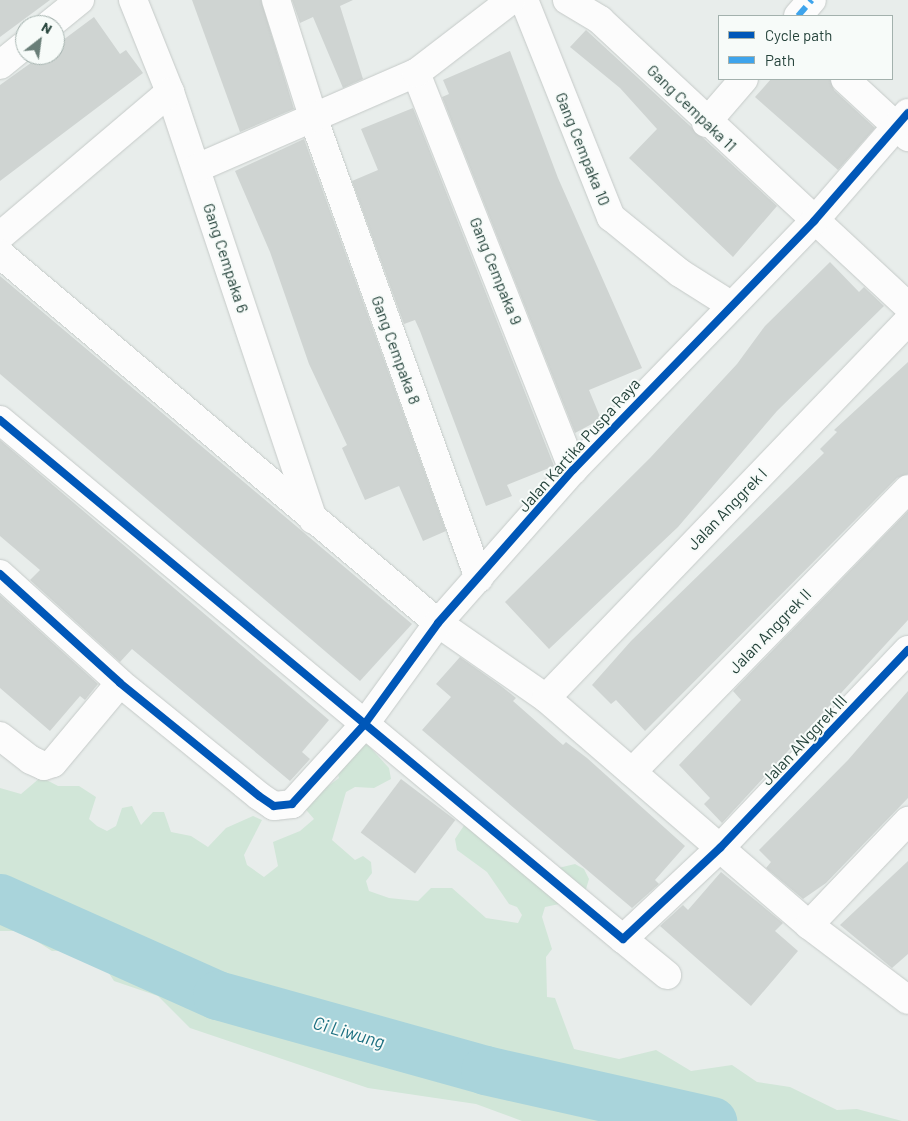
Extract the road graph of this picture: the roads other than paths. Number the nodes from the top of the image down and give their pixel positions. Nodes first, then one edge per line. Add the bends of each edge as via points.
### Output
1 (80, 0) edge
2 (133, 0) edge
3 (276, 0) edge
4 (511, 0) edge
5 (524, 0) edge
6 (567, 0) edge
7 (812, 0) edge
8 (62, 15) edge
9 (799, 15) edge
10 (15, 53) edge
11 (0, 64) edge
12 (416, 73) junction
13 (743, 80) edge
14 (846, 80) edge
15 (170, 92) junction
16 (314, 120) junction
17 (706, 123) junction
18 (904, 125) edge
19 (196, 168) junction
20 (814, 221) junction
21 (0, 236) edge
22 (0, 254) edge
23 (729, 304) junction
24 (908, 306) edge
25 (908, 321) edge
26 (0, 420) edge
27 (573, 470) junction
28 (908, 489) edge
29 (313, 520) junction
30 (0, 574) edge
31 (479, 578) junction
32 (438, 623) junction
33 (908, 650) edge
34 (120, 683) junction
35 (546, 698) junction
36 (364, 725) junction
37 (0, 736) edge
38 (632, 772) junction
39 (908, 821) edge
40 (720, 848) junction
41 (809, 925) junction
42 (623, 939) junction
43 (667, 975) dead end
44 (908, 1000) edge

1 - 8 street
2 - 15 street, Gang Cempaka 6
3 - 16 street, Gang Cempaka 8
4 - 12 street
5 - 23 street, Gang Cempaka 10 via 611,217 680,273
6 - 17 street, Gang Cempaka 11 via 600,20
7 - 9 street
10 - 11 street
12 - 16 street
12 - 27 street, Gang Cempaka 9
13 - 17 street
14 - 18 street
15 - 19 street, Gang Cempaka 6
15 - 21 street
16 - 19 street
16 - 31 street, Gang Cempaka 8
17 - 20 street, Gang Cempaka 11
18 - 20 street, Jalan Kartika Puspa Raya
19 - 29 street, Gang Cempaka 6
20 - 23 street, Jalan Kartika Puspa Raya
20 - 24 street, Gang Cempaka 11
22 - 29 street
23 - 27 street, Jalan Kartika Puspa Raya
25 - 35 street, Jalan Anggrek I
26 - 36 street
27 - 31 street, Jalan Kartika Puspa Raya
28 - 38 street, Jalan Anggrek II
29 - 32 street
30 - 34 street
31 - 32 street, Jalan Kartika Puspa Raya
32 - 35 street
32 - 36 street, Jalan Kartika Puspa Raya
33 - 40 street, Jalan ANggrek III
34 - 36 street, Jalan Kartika Puspa Raya via 274,806 300,799
34 - 37 street via 53,762 44,766
35 - 38 street
36 - 42 street
38 - 40 street
39 - 41 street
40 - 41 street
40 - 42 street, Jalan ANggrek III
41 - 44 street
42 - 43 street

